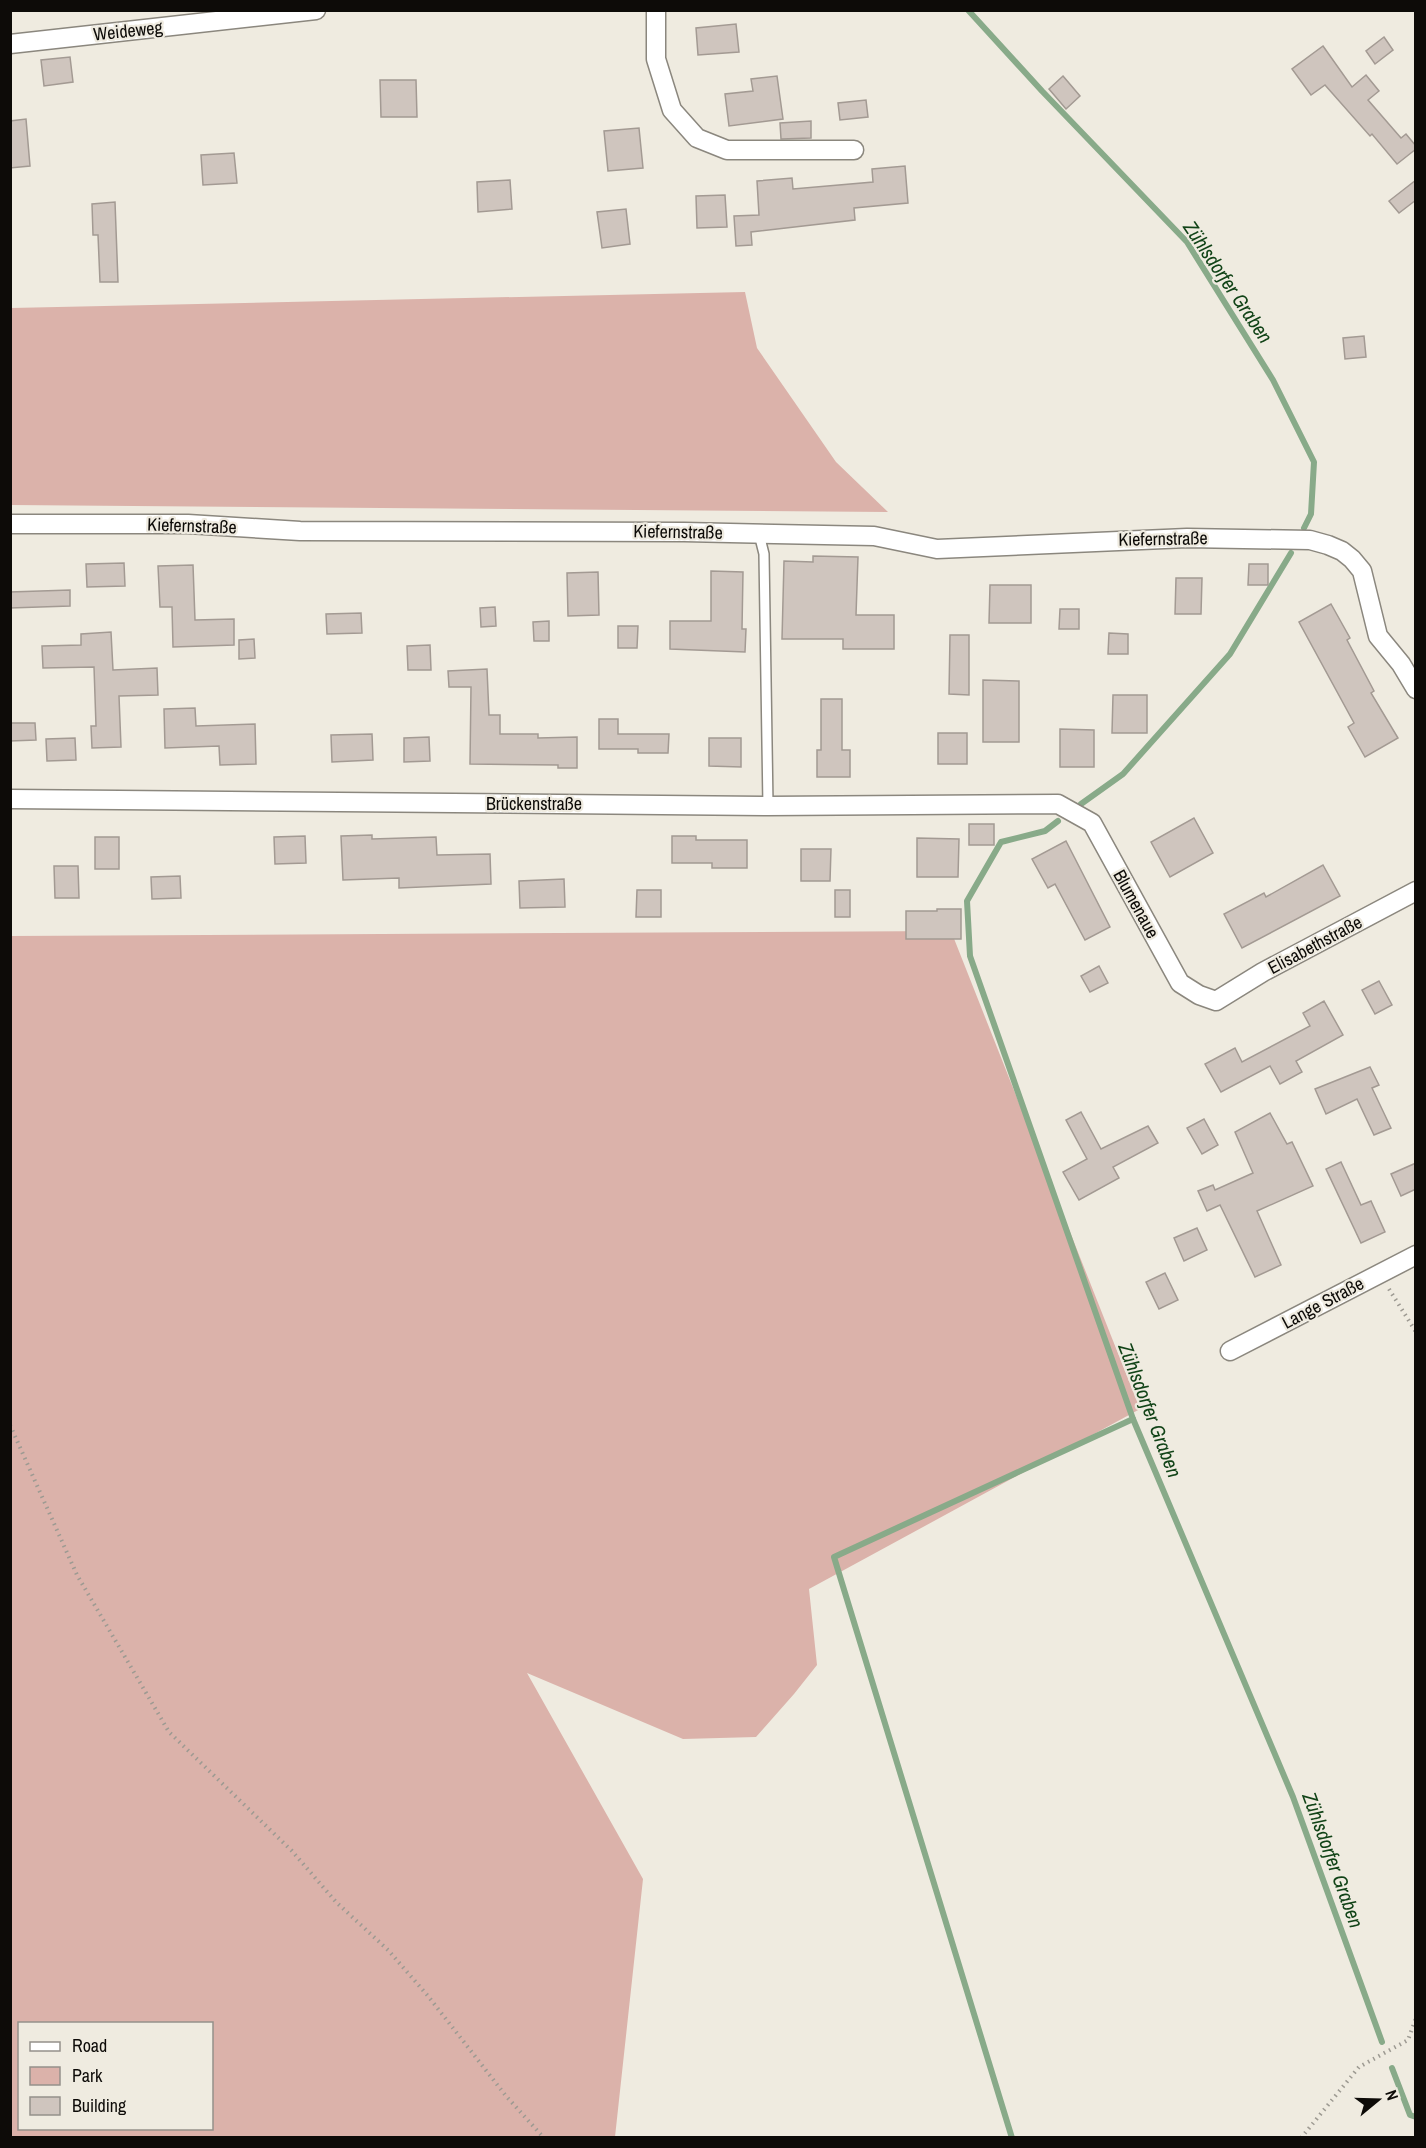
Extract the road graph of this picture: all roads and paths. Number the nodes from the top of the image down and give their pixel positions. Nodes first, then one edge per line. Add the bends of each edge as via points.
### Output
1 (316, 10) edge
2 (656, 10) edge
3 (10, 44) edge
4 (854, 150) dead end
5 (10, 524) edge
6 (759, 534) junction
7 (1416, 689) edge
8 (10, 799) edge
9 (1058, 804) joint
10 (768, 806) junction
11 (1416, 891) edge
12 (1216, 1001) joint
13 (1416, 1255) edge
14 (1379, 1273) junction
15 (1416, 1332) edge
16 (1230, 1351) dead end
17 (10, 1425) edge
18 (1416, 2018) edge
19 (1416, 2037) edge
20 (1408, 2040) junction
21 (544, 2138) edge
22 (1301, 2138) edge

1 - 3 street, Weideweg
2 - 4 street via 656,59 672,110 697,138 726,150
5 - 6 street, Kiefernstraße via 188,524 300,531
6 - 7 street, Kiefernstraße via 874,536 936,549 1187,538 1310,540 1342,551 1362,571 1377,636
6 - 10 lane via 764,554
8 - 10 street, Brückenstraße
9 - 10 street, Brückenstraße
9 - 12 street, Blumenaue via 1092,823 1180,983
11 - 12 street, Elisabethstraße
13 - 14 street, Lange Straße
14 - 15 path
14 - 16 street, Lange Straße
17 - 21 path via 77,1575 169,1732 388,1950
18 - 20 path
19 - 20 path
20 - 22 path via 1359,2067

